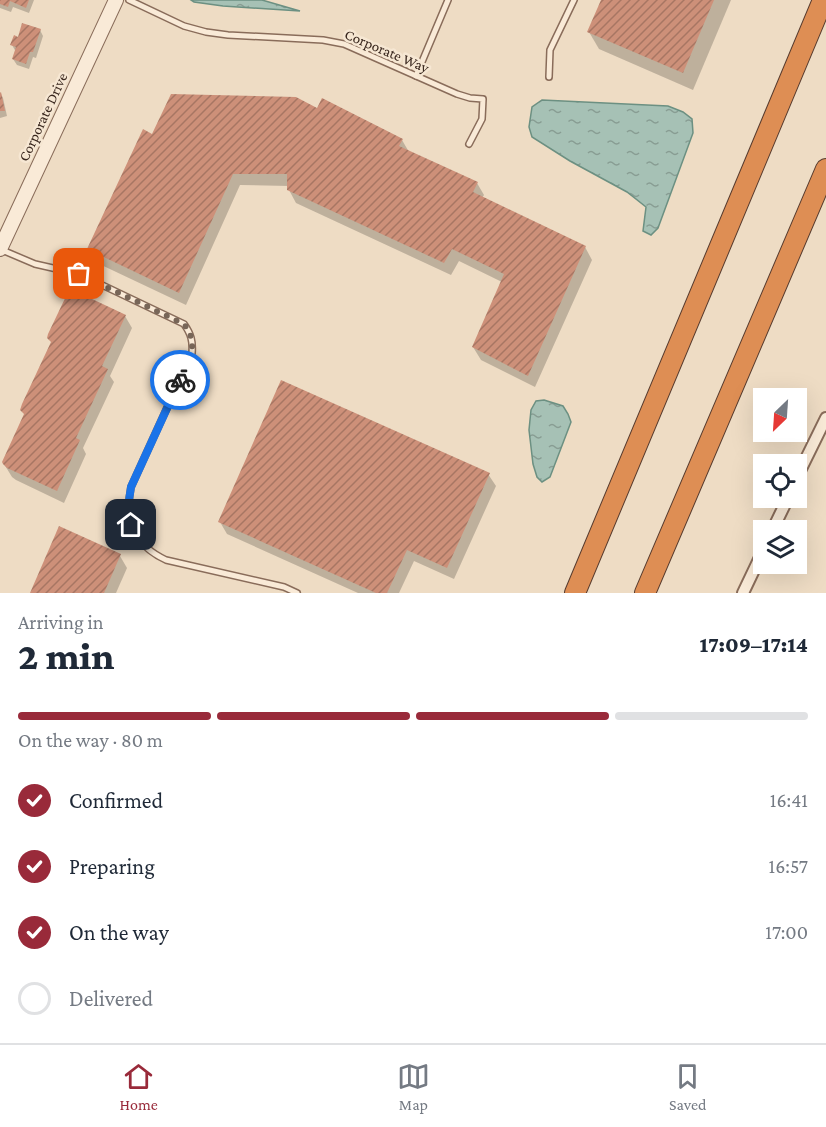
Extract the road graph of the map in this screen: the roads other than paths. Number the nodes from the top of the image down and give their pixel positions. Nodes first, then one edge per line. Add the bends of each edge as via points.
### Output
1 (116, 0) edge
2 (129, 0) edge
3 (448, 0) edge
4 (574, 0) edge
5 (823, 0) edge
6 (416, 76) junction
7 (549, 77) dead end
8 (470, 144) dead end
9 (826, 169) edge
10 (0, 249) edge
11 (826, 418) edge
12 (807, 457) edge
13 (753, 572) edge
14 (575, 587) edge
15 (297, 593) edge
16 (645, 593) edge
17 (743, 593) edge

1 - 10 street, Corporate Drive
2 - 6 lane, Corporate Way via 206,32 344,44
3 - 6 lane
4 - 7 lane via 550,50
5 - 14 highway
6 - 8 lane, Corporate Way via 457,94 483,99 482,119
9 - 16 highway
10 - 15 lane via 35,264 79,274 184,324 192,339 192,352 131,487 128,507 133,531 144,546 166,560
11 - 12 street
13 - 17 street

